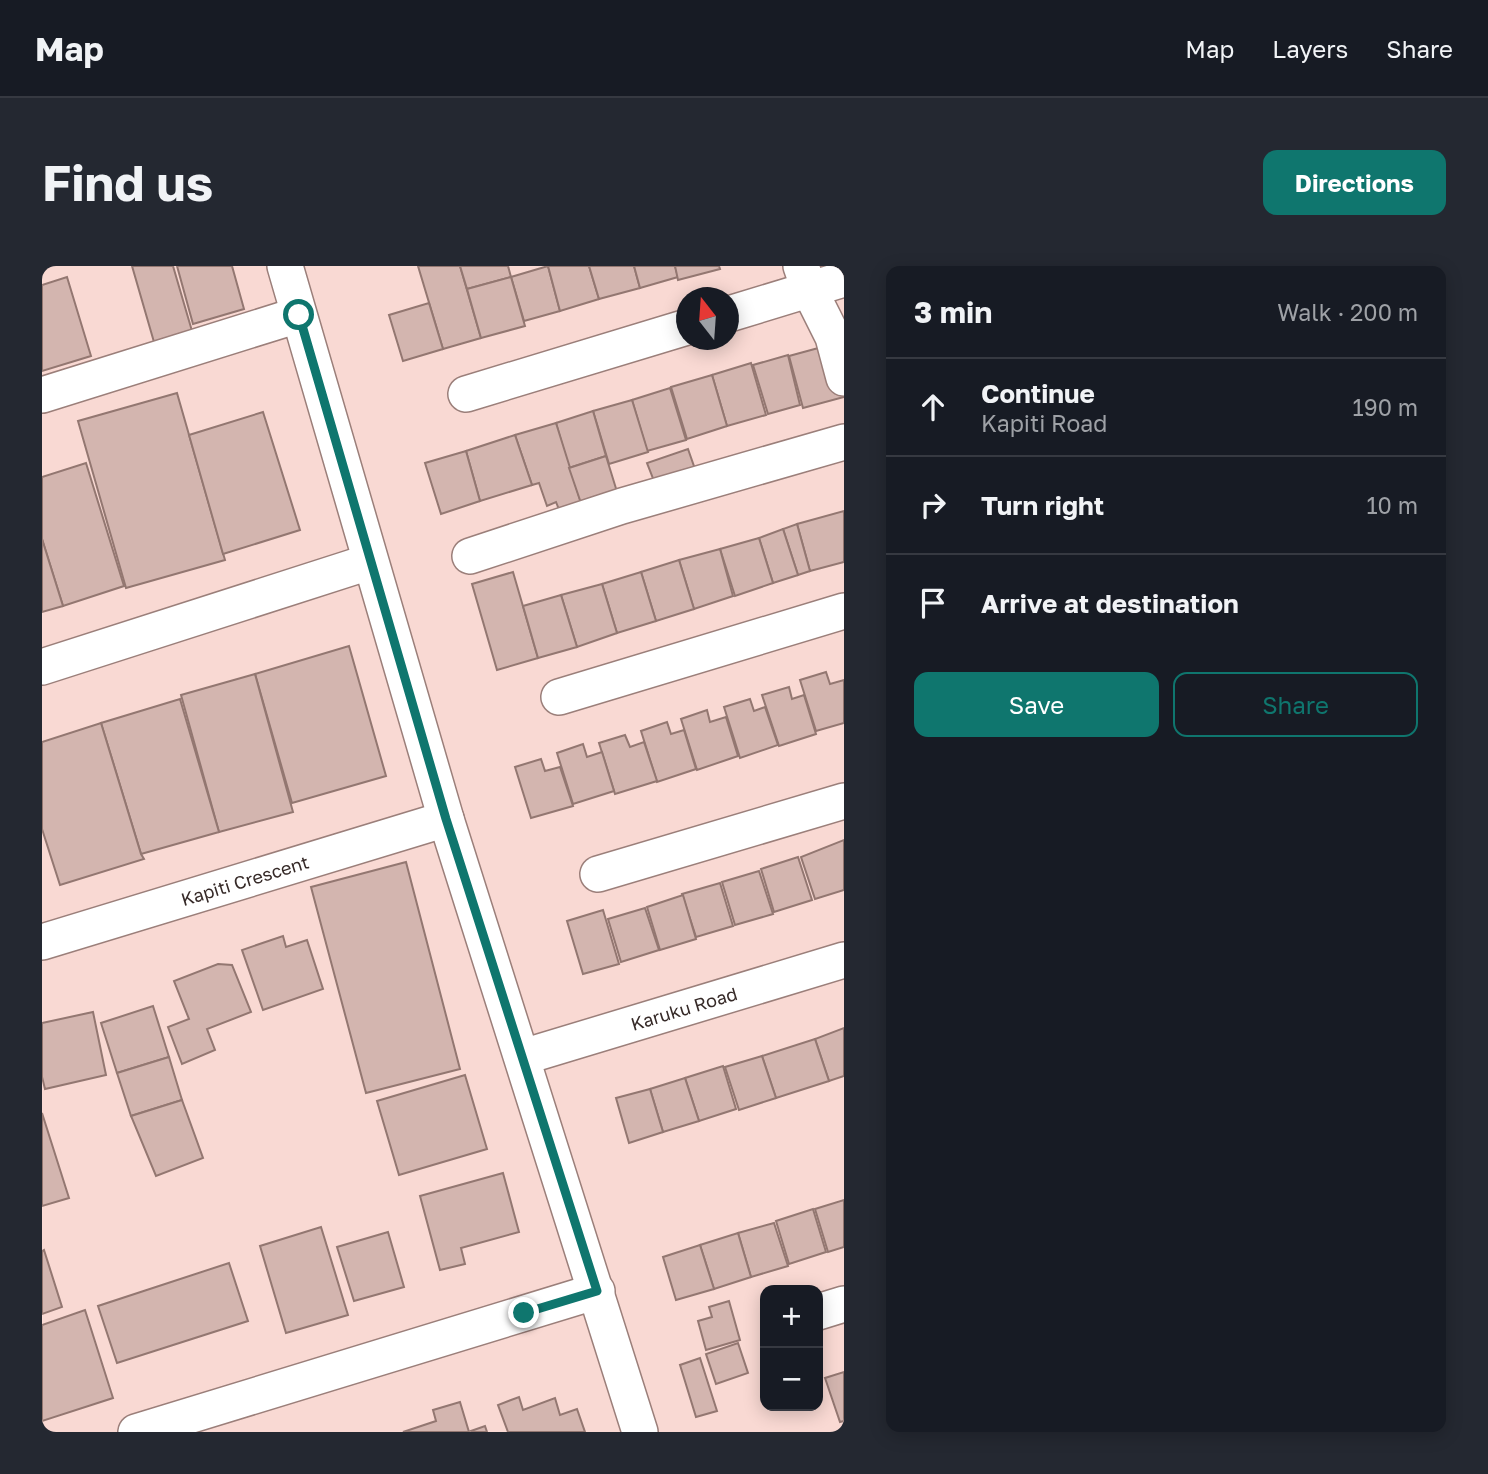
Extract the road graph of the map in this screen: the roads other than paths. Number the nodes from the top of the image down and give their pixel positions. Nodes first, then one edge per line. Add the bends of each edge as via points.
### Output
1 (285, 266) edge
2 (805, 278) edge
3 (844, 279) edge
4 (739, 309) edge
5 (299, 315) junction
6 (676, 330) edge
7 (844, 378) edge
8 (466, 394) dead end
9 (42, 395) edge
10 (844, 442) edge
11 (470, 556) dead end
12 (369, 562) junction
13 (844, 611) edge
14 (42, 667) edge
15 (559, 696) dead end
16 (844, 801) edge
17 (446, 819) junction
18 (598, 874) dead end
19 (42, 942) edge
20 (844, 960) edge
21 (523, 1058) junction
22 (597, 1291) junction
23 (844, 1304) edge
24 (823, 1310) edge
25 (136, 1432) edge
26 (640, 1432) edge

1 - 5 street
2 - 3 street
2 - 4 street
2 - 7 street via 834,337
5 - 9 street
5 - 12 street
6 - 8 street
10 - 11 street
12 - 14 street
12 - 17 street
13 - 15 street
16 - 18 street
17 - 19 street, Kapiti Crescent
17 - 21 street
20 - 21 street, Karuku Road
21 - 22 street
22 - 25 street
22 - 26 street
23 - 24 street

